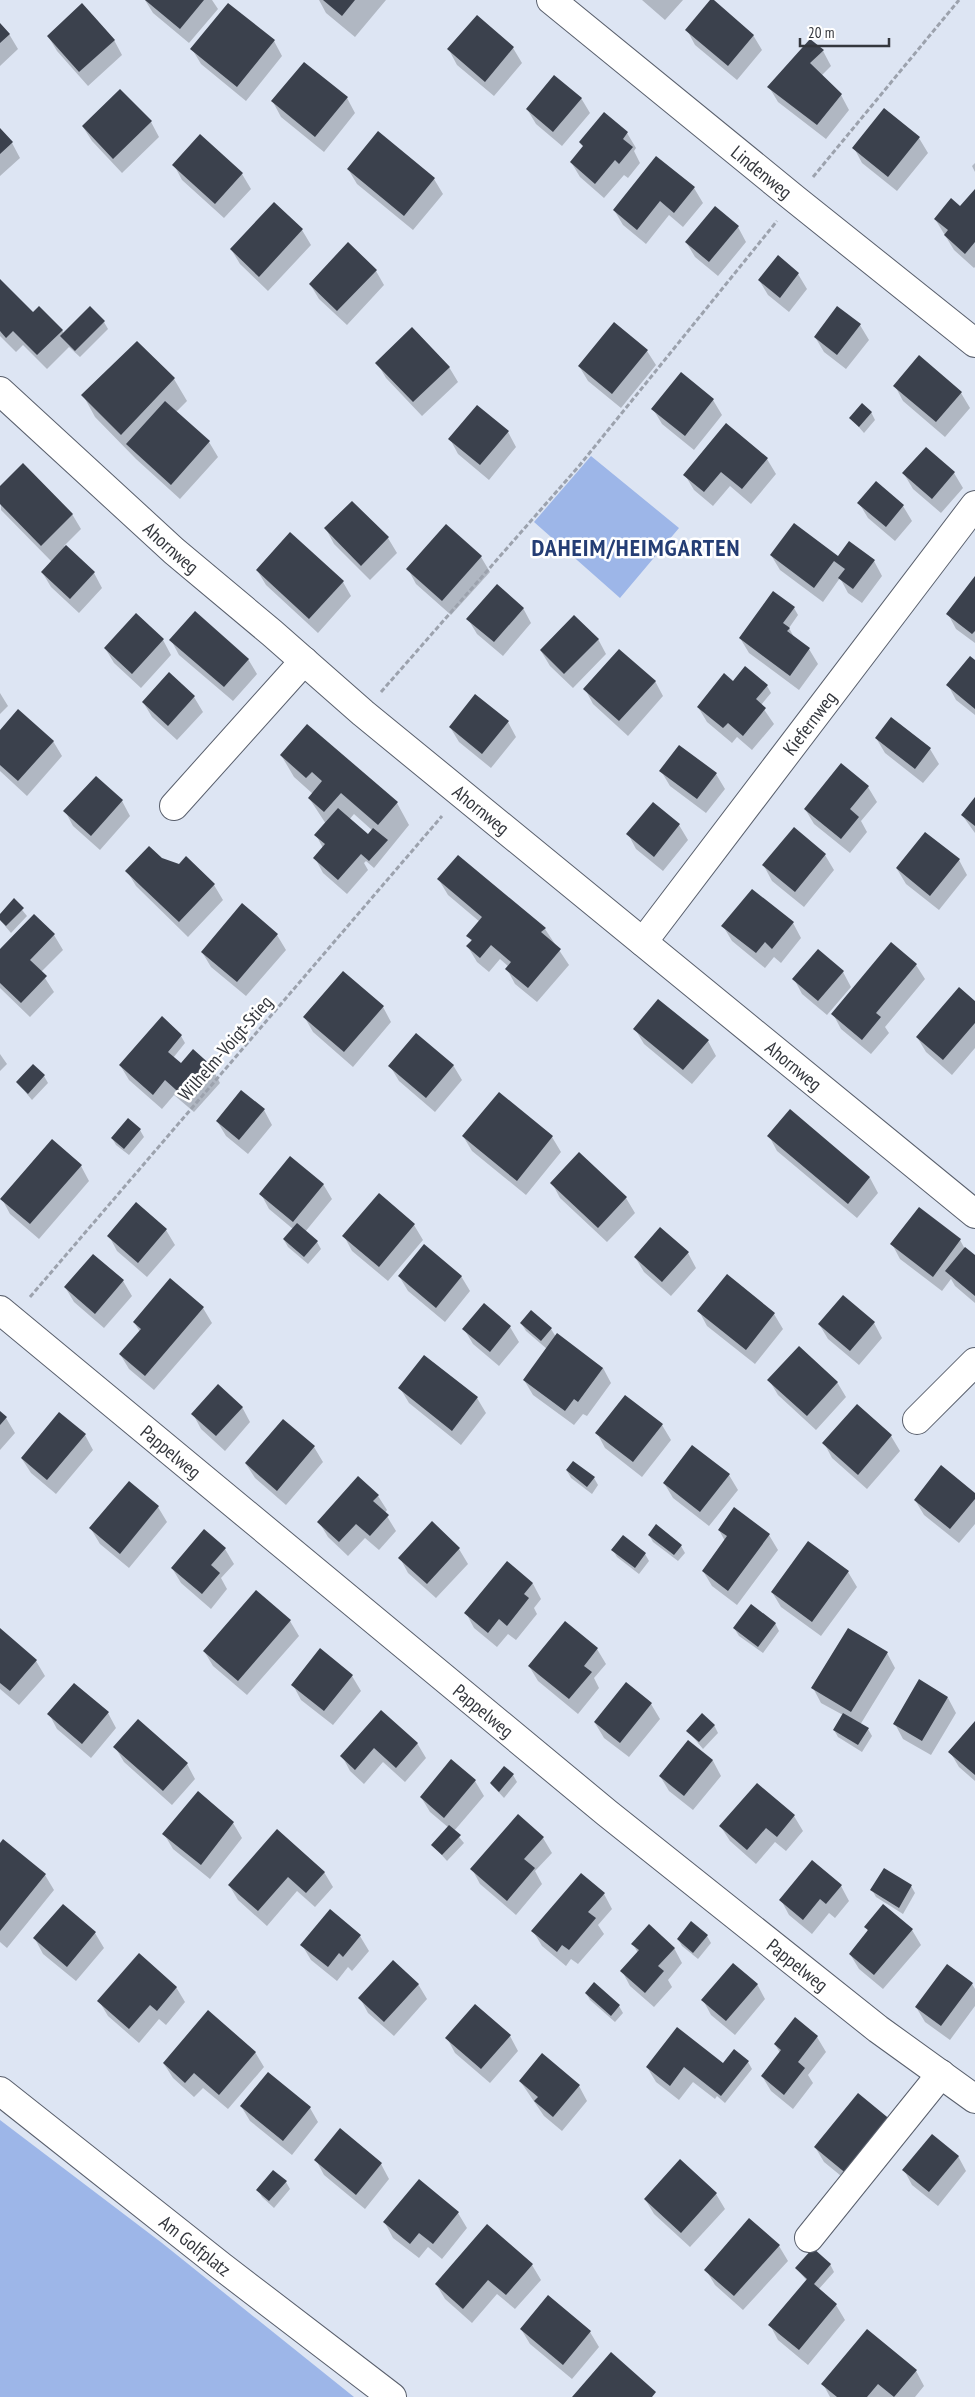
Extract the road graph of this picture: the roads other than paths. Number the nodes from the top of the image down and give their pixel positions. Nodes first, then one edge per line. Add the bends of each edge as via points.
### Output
1 (551, 0) edge
2 (975, 343) edge
3 (0, 391) edge
4 (975, 505) edge
5 (304, 661) junction
6 (174, 806) dead end
7 (643, 942) junction
8 (975, 1214) edge
9 (6, 1315) edge
10 (975, 1362) edge
11 (917, 1420) dead end
12 (941, 2074) junction
13 (0, 2091) edge
14 (975, 2099) edge
15 (808, 2238) dead end
16 (392, 2397) edge

1 - 2 street, Lindenweg
3 - 5 street, Ahornweg via 174,551
4 - 7 street, Kiefernweg
5 - 6 street
5 - 7 street, Ahornweg via 460,794
7 - 8 street, Ahornweg
9 - 12 street, Pappelweg via 606,1814 864,2018
10 - 11 street
12 - 14 street, Pappelweg
12 - 15 street
13 - 16 street, Am Golfplatz via 220,2266

